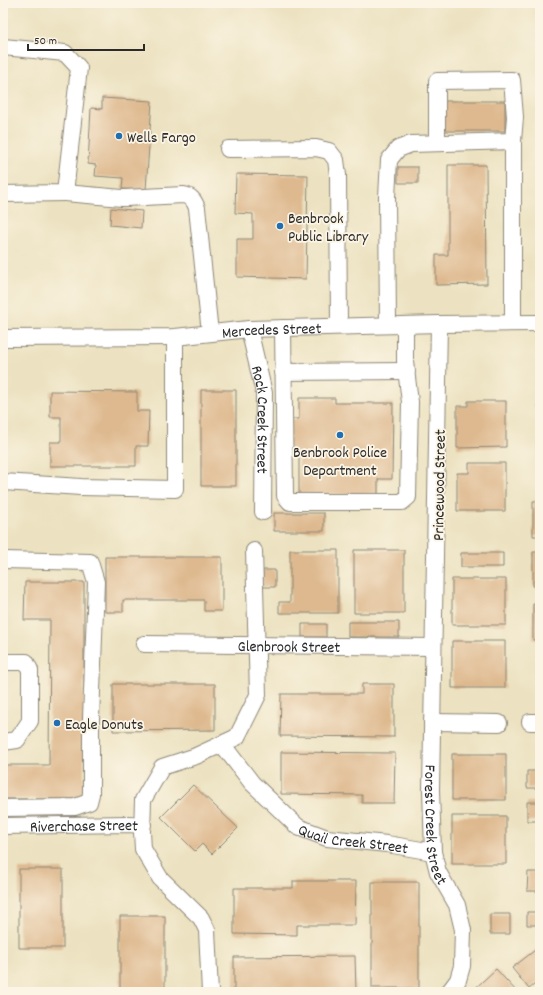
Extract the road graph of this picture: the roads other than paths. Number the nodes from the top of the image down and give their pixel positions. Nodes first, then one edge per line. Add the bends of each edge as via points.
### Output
1 (3, 47) edge
2 (513, 141) junction
3 (437, 143) junction
4 (228, 149) dead end
5 (65, 193) junction
6 (3, 194) edge
7 (513, 323) junction
8 (439, 324) junction
9 (540, 324) edge
10 (388, 325) junction
11 (405, 325) junction
12 (339, 326) junction
13 (283, 328) junction
14 (249, 329) junction
15 (210, 333) junction
16 (174, 337) junction
17 (3, 338) edge
18 (283, 372) junction
19 (407, 372) junction
20 (3, 482) edge
21 (264, 512) dead end
22 (254, 550) dead end
23 (3, 560) edge
24 (144, 644) dead end
25 (257, 645) junction
26 (433, 647) junction
27 (3, 662) edge
28 (432, 722) junction
29 (499, 724) dead end
30 (3, 742) edge
31 (222, 744) junction
32 (3, 808) edge
33 (144, 825) junction
34 (3, 826) edge
35 (433, 852) junction
36 (210, 992) edge
37 (449, 992) edge

1 - 5 street via 65,53 79,68
2 - 3 street
2 - 3 street via 515,117 512,80 437,81
2 - 7 street
3 - 10 street via 411,144 398,149 389,160
4 - 12 street via 316,148 329,151 336,160 339,206
5 - 6 street
5 - 15 street via 124,198 183,195 194,200 197,208
7 - 8 street, Mercedes Street
7 - 9 street, Mercedes Street
8 - 11 street, Mercedes Street
8 - 26 street, Princewood Street
10 - 11 street, Mercedes Street
10 - 12 street, Mercedes Street
11 - 19 street
12 - 13 street, Mercedes Street
13 - 14 street, Mercedes Street
13 - 18 street
14 - 15 street, Mercedes Street
14 - 21 street, Rock Creek Street via 264,393
15 - 16 street, Mercedes Street
16 - 17 street, Mercedes Street
16 - 20 street via 175,489
18 - 19 street
18 - 19 street via 285,496 290,502 402,502 408,497 410,402
22 - 25 street
23 - 32 street via 90,562 96,582 89,802 75,807
24 - 25 street, Glenbrook Street
25 - 26 street, Glenbrook Street
25 - 31 street via 258,695 237,737
26 - 28 street, Forest Creek Street
27 - 30 street via 26,662 30,670 30,721 17,740
28 - 29 street
28 - 35 street, Forest Creek Street
31 - 33 street via 162,767 144,800
31 - 35 street, Quail Creek Street via 252,784 298,827 327,838
33 - 34 street, Riverchase Street
33 - 36 street, Riverchase Street via 144,849 160,878 201,918 207,930
35 - 37 street, Forest Creek Street via 438,872 457,905 463,930 462,966 458,980

